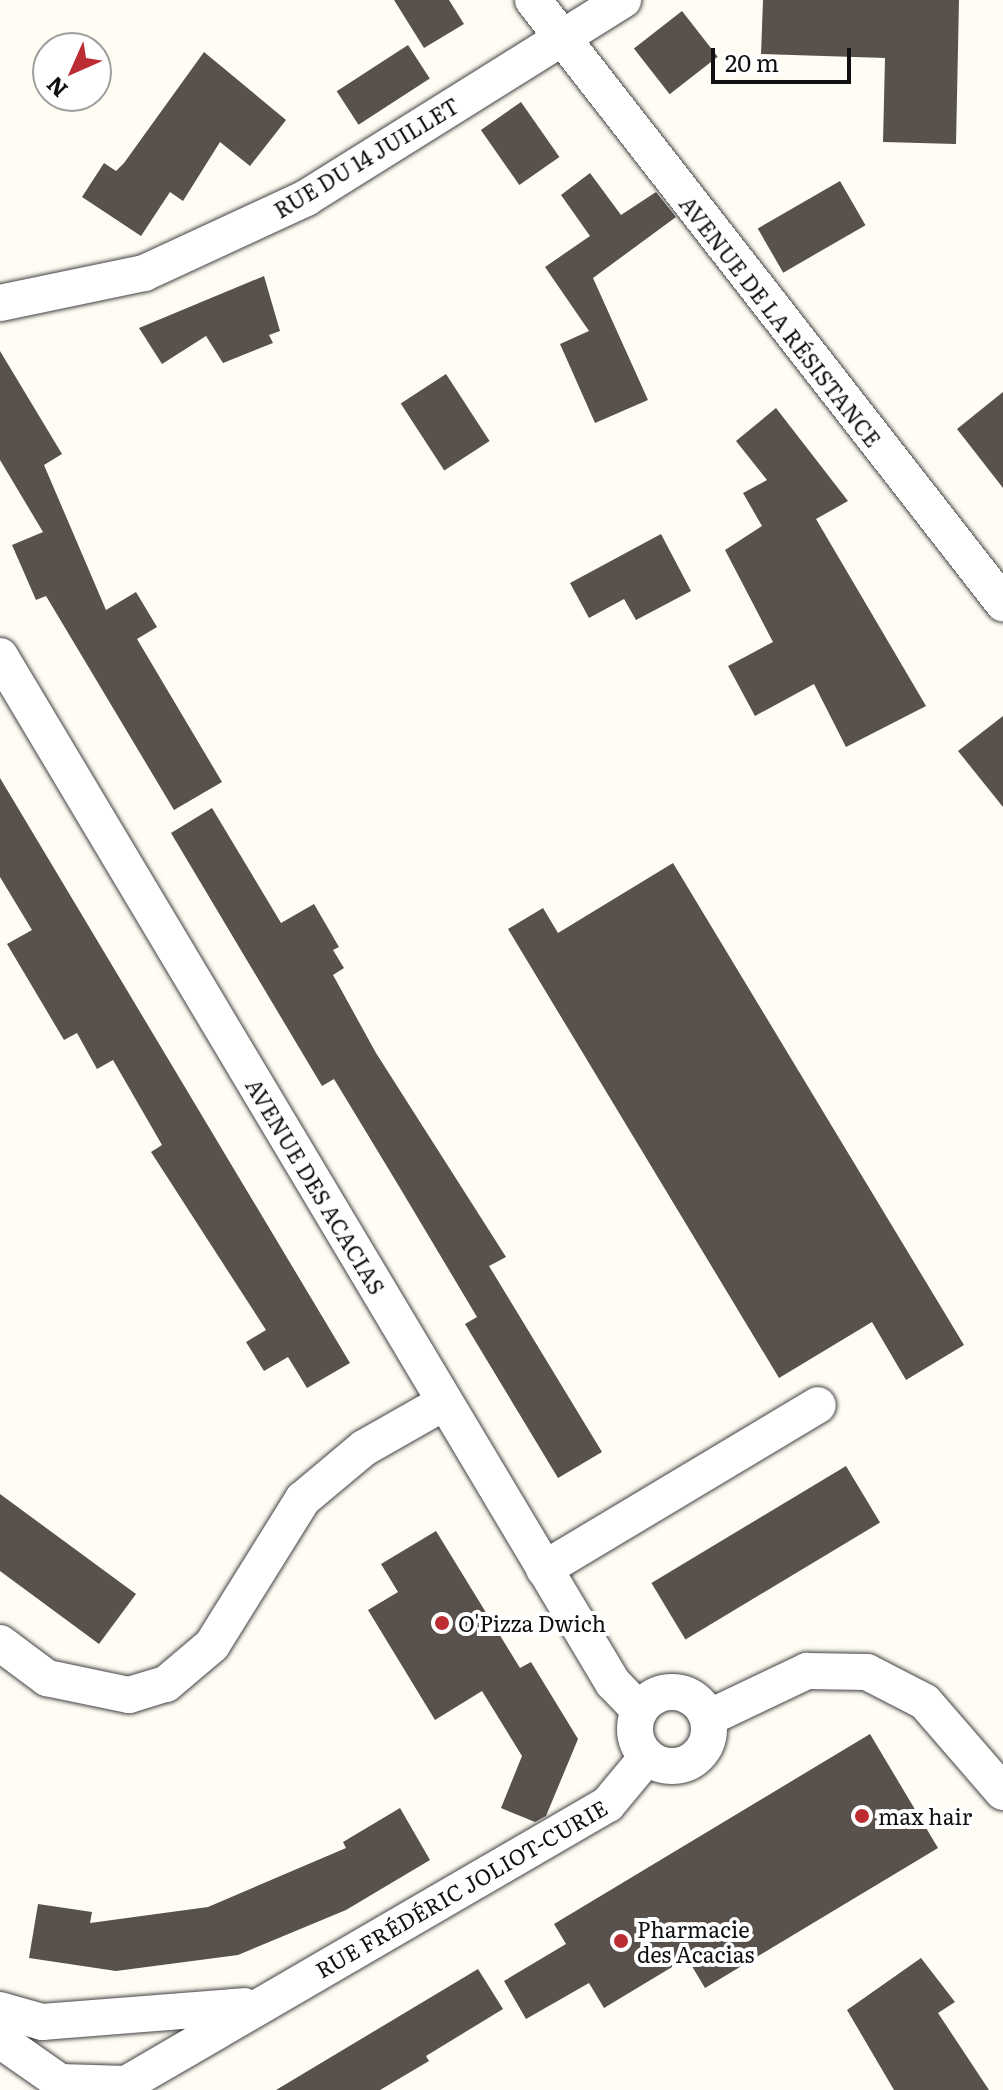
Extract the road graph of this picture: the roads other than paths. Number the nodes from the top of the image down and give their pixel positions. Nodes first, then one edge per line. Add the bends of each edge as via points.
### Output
1 (533, 0) edge
2 (623, 0) edge
3 (561, 37) junction
4 (0, 303) edge
5 (1003, 603) edge
6 (0, 656) edge
7 (445, 1402) junction
8 (818, 1405) dead end
9 (544, 1569) junction
10 (0, 1643) edge
11 (639, 1710) junction
12 (708, 1718) junction
13 (647, 1757) junction
14 (1003, 1792) edge
15 (261, 2004) junction
16 (0, 2010) edge
17 (0, 2040) edge

1 - 3 street, AVENUE DE LA RÉSISTANCE
2 - 3 street, RUE DU 14 JUILLET
3 - 4 street, RUE DU 14 JUILLET via 306,198 144,273
3 - 5 street, AVENUE DE LA RÉSISTANCE
6 - 7 street, AVENUE DES ACACIAS
7 - 9 street, AVENUE DES ACACIAS
7 - 10 street via 364,1448 303,1499 212,1645 166,1684 129,1695 47,1678
8 - 9 street
9 - 11 street, AVENUE DES ACACIAS via 613,1683
11 - 12 street via 671,1691 694,1698
11 - 13 street via 635,1735
12 - 13 street via 708,1741 693,1760 670,1767
12 - 14 street via 807,1671 867,1672 925,1702
13 - 15 street, RUE FRÉDÉRIC JOLIOT-CURIE via 608,1804
15 - 16 street, RUE FRÉDÉRIC JOLIOT-CURIE via 42,2022
15 - 17 street, RUE FRÉDÉRIC JOLIOT-CURIE via 126,2084 60,2082

